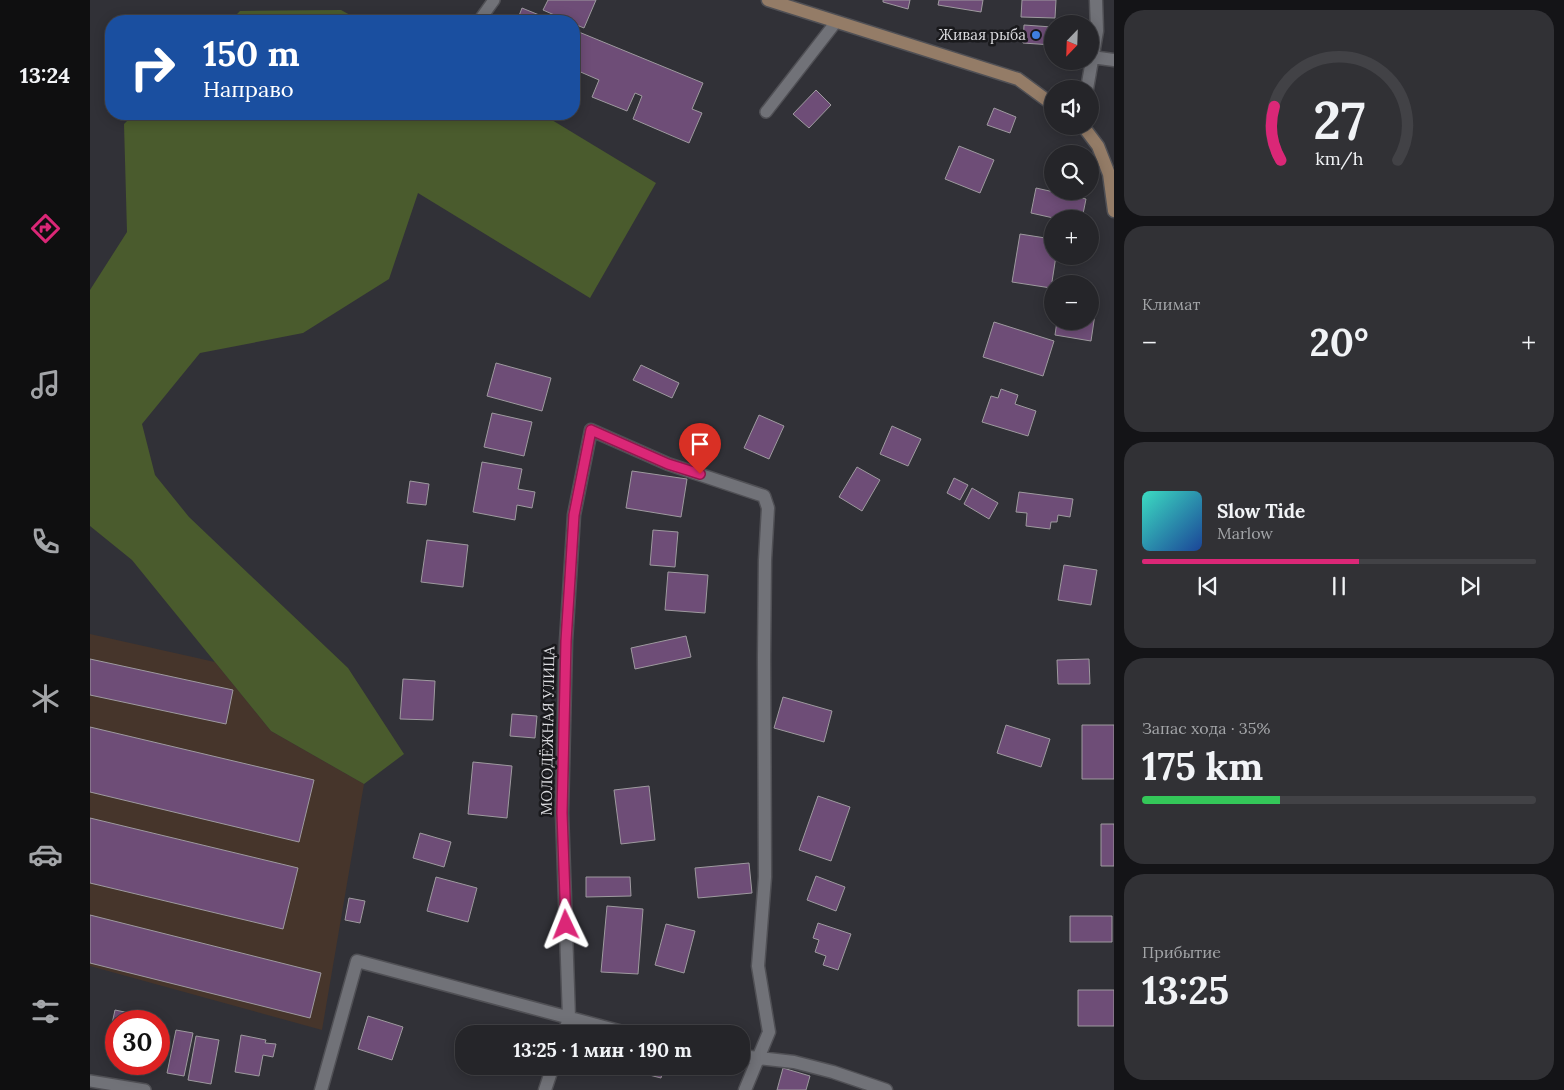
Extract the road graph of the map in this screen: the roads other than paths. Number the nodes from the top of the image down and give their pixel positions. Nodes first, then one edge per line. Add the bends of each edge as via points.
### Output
1 (494, 0) edge
2 (768, 0) edge
3 (1096, 0) edge
4 (484, 15) edge
5 (1096, 15) edge
6 (836, 22) junction
7 (1099, 58) edge
8 (1114, 60) edge
9 (1044, 98) edge
10 (766, 112) dead end
11 (1090, 135) edge
12 (1114, 212) edge
13 (569, 1018) junction
14 (567, 1025) edge
15 (596, 1025) edge
16 (750, 1057) edge
17 (759, 1058) junction
18 (550, 1075) edge
19 (90, 1082) edge
20 (145, 1090) edge
21 (321, 1090) edge
22 (545, 1090) edge
23 (745, 1090) edge
24 (886, 1090) edge

1 - 4 lane
2 - 6 main road
3 - 5 street
6 - 9 main road via 1018,80
6 - 10 lane
7 - 8 street
11 - 12 main road via 1110,174
13 - 14 street, МОЛОДЁЖНАЯ УЛИЦА
13 - 15 street
13 - 17 street, МОЛОДЁЖНАЯ УЛИЦА via 562,813 566,641 574,515 591,430 668,464 764,496 768,508 764,657 766,877 758,966 769,1032
13 - 21 street via 357,961
16 - 17 street
17 - 23 street
17 - 24 street via 794,1062
18 - 22 street
19 - 20 lane

